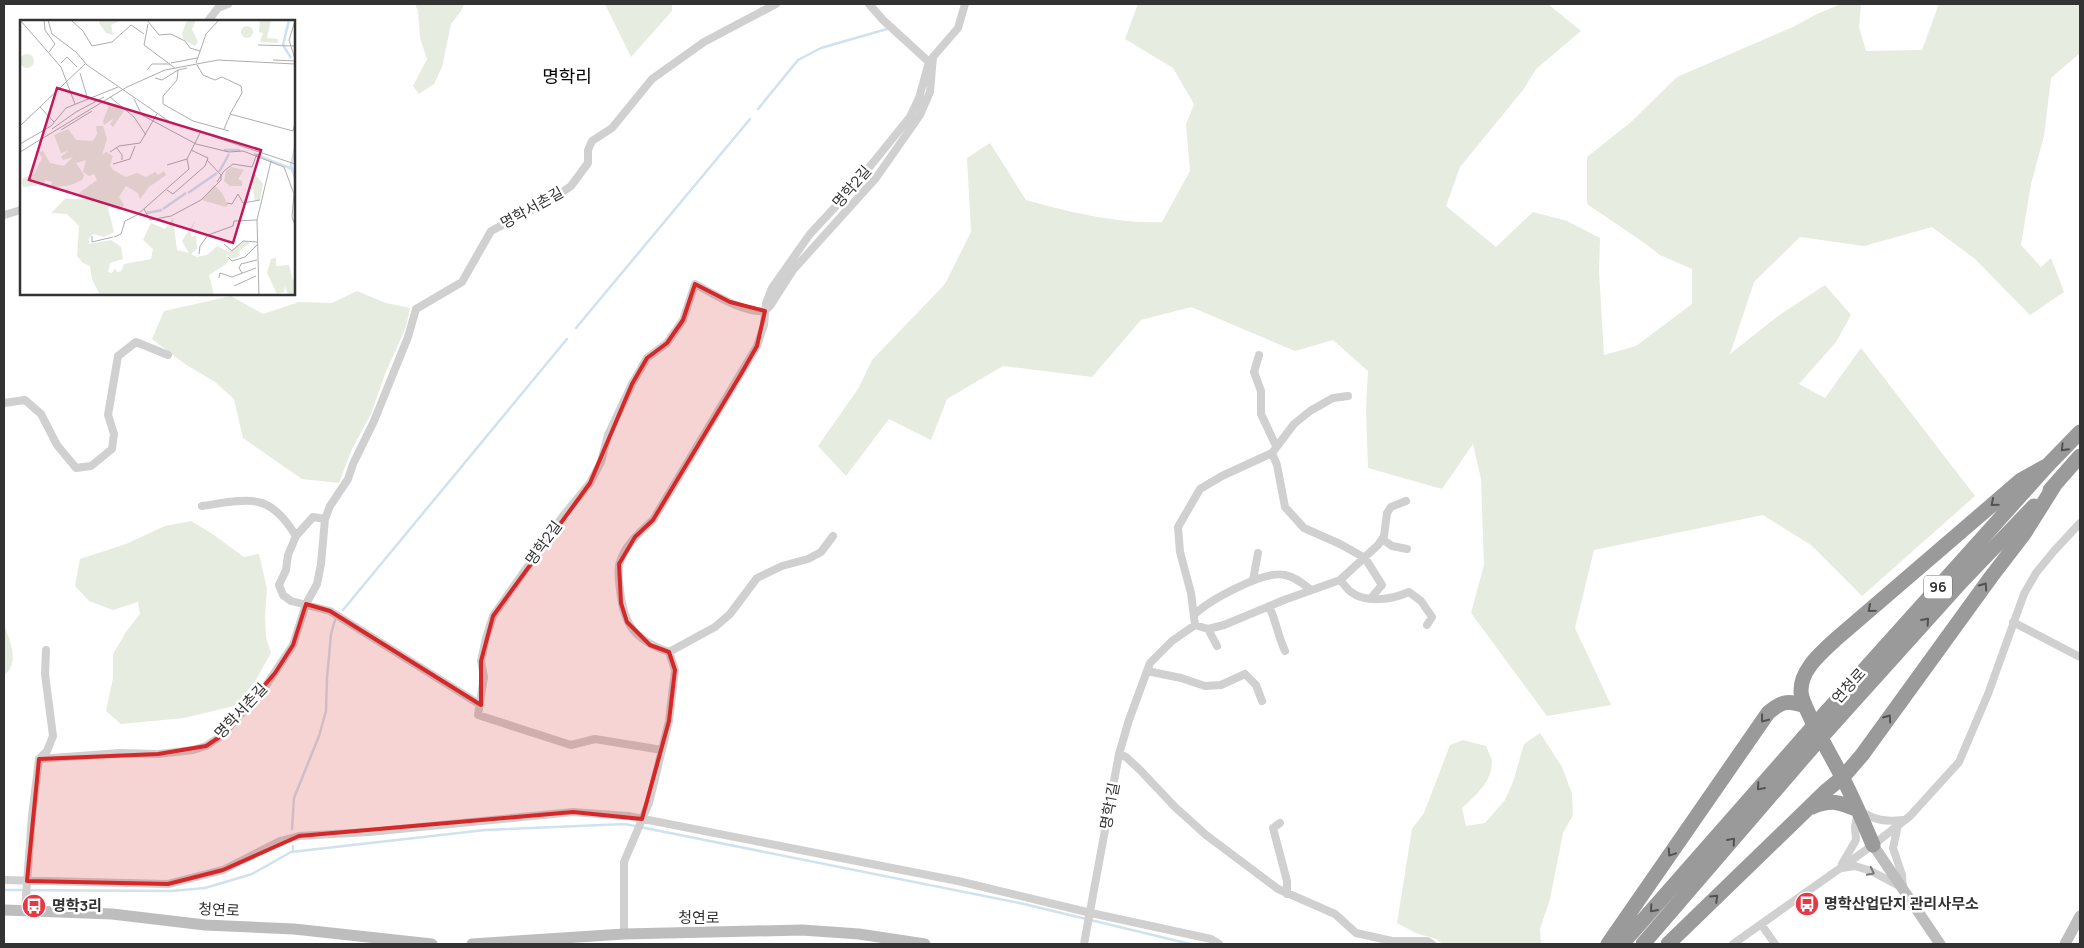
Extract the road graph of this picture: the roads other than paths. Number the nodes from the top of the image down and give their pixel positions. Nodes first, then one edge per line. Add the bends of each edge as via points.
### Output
1 (228, 4) edge
2 (776, 4) edge
3 (869, 4) edge
4 (965, 4) edge
5 (209, 20) edge
6 (931, 63) junction
7 (20, 210) edge
8 (4, 215) edge
9 (765, 311) junction
10 (1260, 354) dead end
11 (168, 355) dead end
12 (1348, 396) dead end
13 (4, 403) edge
14 (2080, 432) edge
15 (1274, 449) junction
16 (2080, 456) edge
17 (2048, 465) junction
18 (2056, 483) junction
19 (1406, 501) dead end
20 (202, 506) dead end
21 (325, 519) junction
22 (2080, 523) edge
23 (296, 536) junction
24 (833, 536) dead end
25 (1382, 539) junction
26 (1407, 550) dead end
27 (1258, 553) dead end
28 (1365, 558) junction
29 (1253, 580) junction
30 (1340, 580) junction
31 (1311, 590) junction
32 (1371, 598) junction
33 (306, 604) junction
34 (1269, 606) junction
35 (1195, 614) junction
36 (2013, 622) junction
37 (1195, 625) junction
38 (1427, 625) dead end
39 (1208, 628) junction
40 (1217, 646) dead end
41 (46, 650) dead end
42 (1285, 651) dead end
43 (669, 652) junction
44 (2080, 657) edge
45 (1147, 671) junction
46 (1262, 701) dead end
47 (479, 704) junction
48 (1805, 706) junction
49 (1832, 716) junction
50 (1807, 744) junction
51 (662, 750) junction
52 (1120, 754) junction
53 (1860, 758) junction
54 (40, 759) junction
55 (1843, 777) junction
56 (1810, 807) junction
57 (1858, 810) junction
58 (642, 821) junction
59 (1280, 823) dead end
60 (1901, 823) junction
61 (1873, 844) junction
62 (1838, 870) junction
63 (4, 880) edge
64 (26, 881) junction
65 (1903, 888) junction
66 (1287, 894) junction
67 (4, 910) edge
68 (25, 910) junction
69 (1091, 914) junction
70 (2080, 916) edge
71 (1761, 924) junction
72 (624, 934) junction
73 (350, 940) edge
74 (1613, 943) edge
75 (432, 944) edge
76 (472, 944) edge
77 (926, 944) edge
78 (1084, 944) edge
79 (1219, 944) edge
80 (1432, 944) edge
81 (1643, 944) edge
82 (1668, 944) edge
83 (1733, 944) edge
84 (1775, 944) edge
85 (1940, 944) edge
86 (2065, 944) edge

1 - 5 street via 218,8
2 - 21 street, 명학서촌길 via 704,42 652,79 612,128 592,141 588,163 571,186 491,231 462,282 416,309 374,421 348,479
3 - 6 street
4 - 6 street, 명학2길 via 958,28 933,56
6 - 9 street, 명학2길 via 910,117 786,265 772,288
6 - 9 street, 명학2길 via 930,92 901,144 876,178 805,255
7 - 8 street
9 - 43 street, 명학2길 via 757,346 741,374 653,520 635,537 619,564 621,603 627,622 650,645
9 - 47 street, 명학2길 via 730,302 695,284 683,320 667,343 647,358 632,384 590,482 493,616 481,661 484,677
10 - 15 street via 1254,372 1261,391 1260,414
11 - 13 street via 136,342 118,356 108,415 114,434 112,448 91,466 76,468 56,446 41,414 25,400
12 - 15 street via 1333,398 1310,411 1294,424
14 -> 17 highway, 연청로 / 96
15 - 28 street via 1285,507 1304,528
15 - 35 street via 1200,489 1178,526 1180,552
16 - 18 highway, 연청로 / 96
17 -> 48 highway via 2021,480 1813,661 1801,693
17 - 49 highway, 연청로 / 96
49 -> 18 highway, 연청로 / 96
53 -> 18 highway via 2024,534
19 - 25 street via 1391,507
20 - 23 street via 259,502 287,522
21 - 23 street via 313,517
21 - 33 street, 명학서촌길 via 317,584
22 - 36 street via 2036,574
23 - 33 street via 279,585 283,595 291,601
24 - 43 street via 820,552 808,559 782,566 757,578 730,614 715,627
25 - 26 street
25 - 28 street
27 - 29 street
28 - 30 street
28 - 32 street via 1382,585
29 - 31 street via 1284,574
29 - 35 street
30 - 31 street
30 - 32 street via 1351,592
31 - 34 street
32 - 38 street via 1393,598 1409,592 1421,601 1432,617
33 - 47 street via 330,611
33 - 54 street, 명학서촌길 via 293,645 275,673 221,736 206,746 158,754 120,753
34 - 39 street via 1224,625
34 - 42 street
35 - 37 street
36 - 44 street
36 - 60 street via 1988,694 1959,762
37 - 39 street
37 - 45 street, 명학1길 via 1172,641 1150,663
39 - 40 street
41 - 54 street via 45,674 53,736
43 - 51 street via 675,670
45 - 46 street via 1205,686 1221,685 1245,674 1256,685
45 - 52 street, 명학1길
47 - 51 street via 478,715 571,745 595,738
48 - 55 highway
48 -> 74 highway via 1786,702 1768,713
49 - 50 highway, 연청로 / 96, bridge
50 -> 74 highway, 연청로 / 96
81 -> 50 highway, 연청로 / 96
51 - 58 street
52 - 66 street via 1206,835
52 - 69 street, 명학1길
53 - 55 highway
53 - 57 highway via 1853,787
54 - 64 street
55 - 56 highway
55 - 57 highway
56 - 57 highway via 1839,802
82 -> 56 highway
57 - 60 street via 1874,819
57 - 61 highway
57 - 62 street via 1856,840
58 - 64 street via 628,816 573,812 300,836 280,842 223,870 168,884
58 - 69 street via 958,881
58 - 72 street via 624,862
59 - 66 street via 1274,828 1287,881
60 - 61 street
60 - 65 street via 1893,848
61 - 62 street
61 - 65 main road
62 -> 65 street via 1855,866
62 - 71 street
63 - 64 street
64 - 68 street
65 - 85 main road
66 - 80 street via 1335,914 1356,933 1392,941
67 - 68 main road, 청연로
68 - 73 main road, 청연로 via 294,929
69 - 78 street, 명학1길
69 - 79 street via 1211,939
70 - 86 main road
71 - 83 street
71 - 84 street
72 - 76 main road, 청연로
72 - 77 main road, 청연로 via 802,930
73 - 75 main road, 청연로

